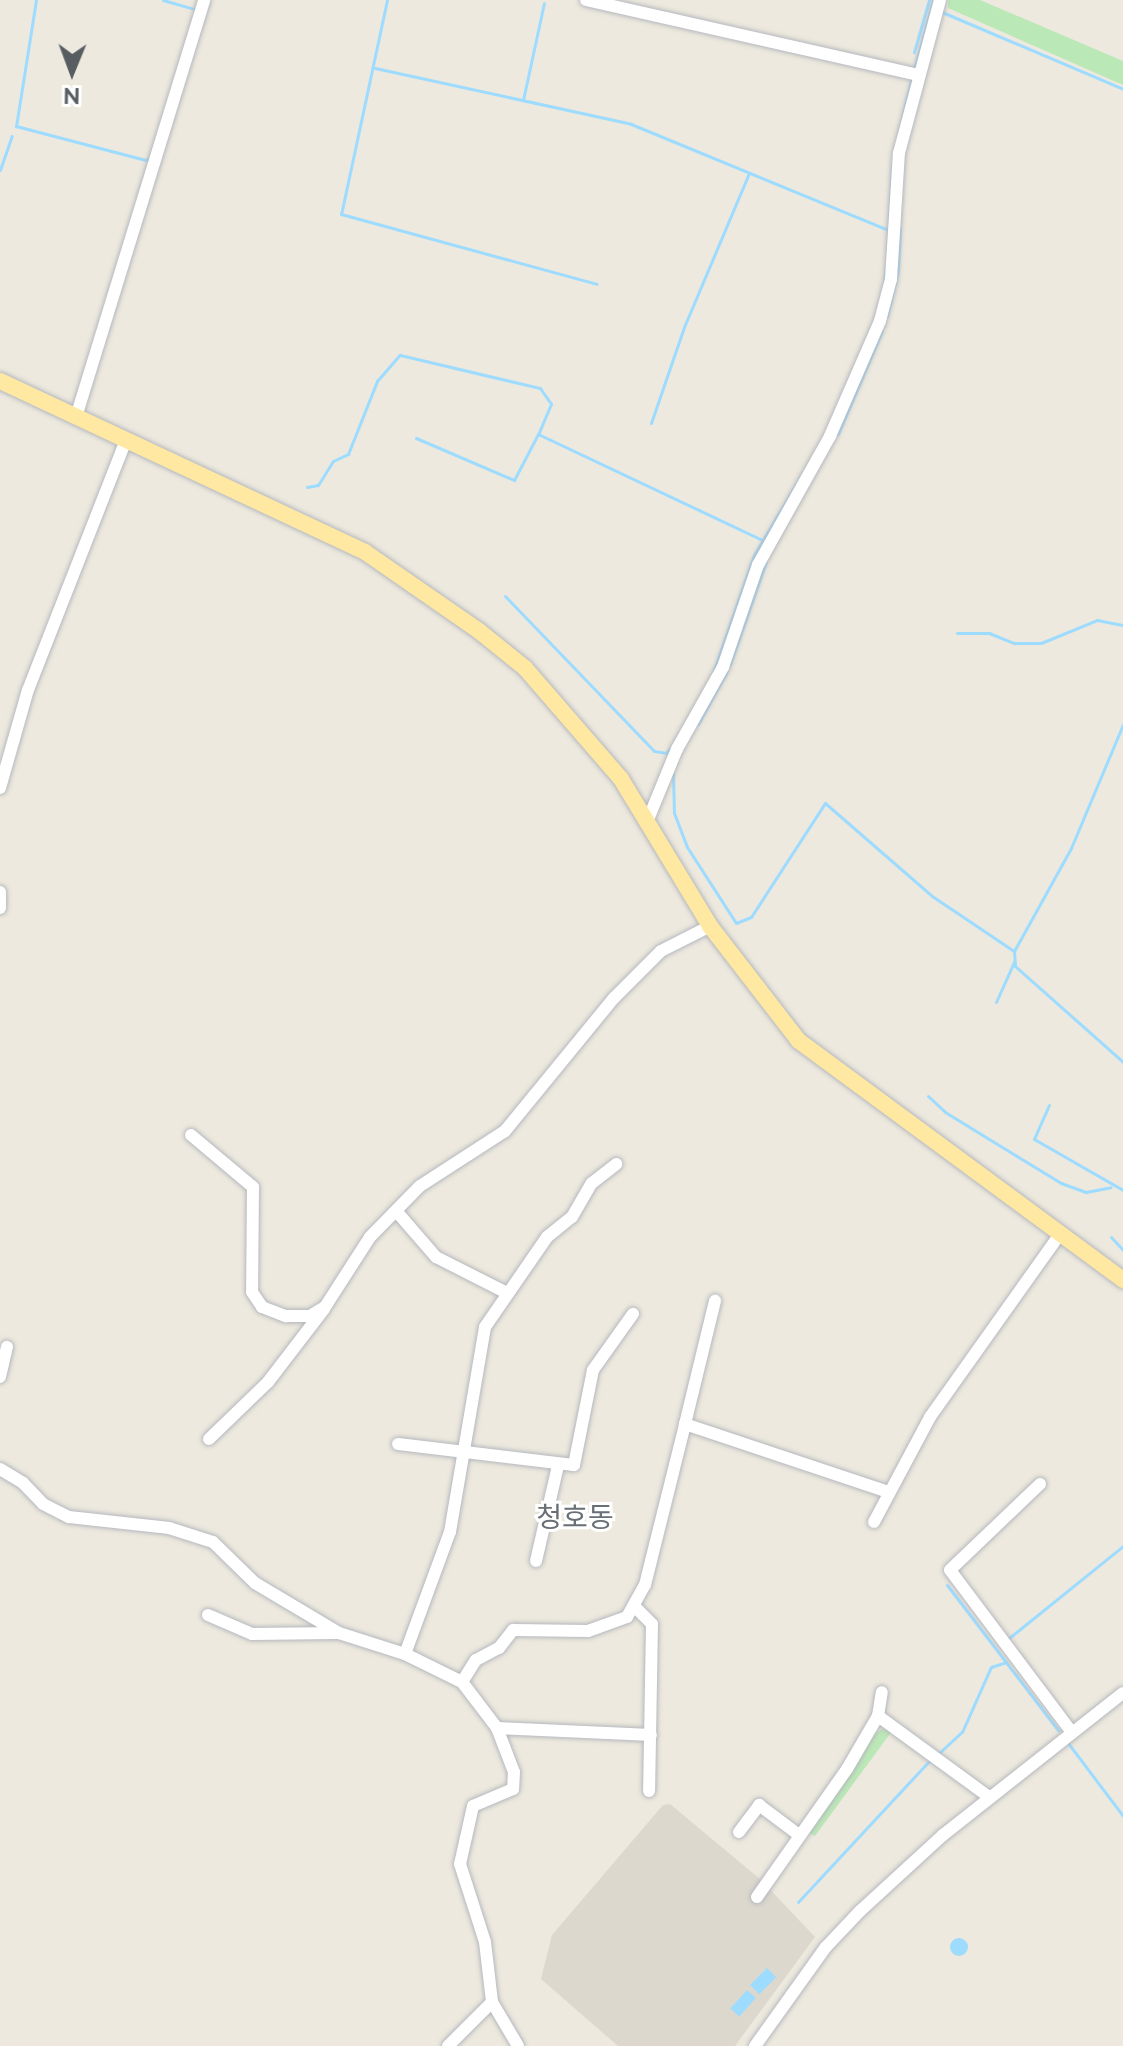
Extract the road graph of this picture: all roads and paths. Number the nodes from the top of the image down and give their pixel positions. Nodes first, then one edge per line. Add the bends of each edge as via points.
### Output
1 (204, 0) edge
2 (586, 0) edge
3 (940, 0) edge
4 (919, 75) junction
5 (0, 381) edge
6 (76, 417) junction
7 (126, 440) junction
8 (0, 788) edge
9 (647, 822) junction
10 (0, 892) edge
11 (0, 908) edge
12 (710, 926) junction
13 (191, 1135) dead end
14 (616, 1164) dead end
15 (397, 1212) junction
16 (1061, 1233) junction
17 (1123, 1280) edge
18 (507, 1293) junction
19 (715, 1301) dead end
20 (325, 1307) junction
21 (633, 1314) dead end
22 (7, 1347) dead end
23 (0, 1377) edge
24 (685, 1424) junction
25 (209, 1439) dead end
26 (398, 1444) dead end
27 (466, 1451) junction
28 (558, 1466) junction
29 (0, 1469) edge
30 (1040, 1484) dead end
31 (888, 1492) junction
32 (874, 1522) dead end
33 (536, 1561) dead end
34 (635, 1607) junction
35 (208, 1615) dead end
36 (339, 1633) junction
37 (405, 1654) junction
38 (462, 1682) junction
39 (882, 1692) dead end
40 (1123, 1693) edge
41 (878, 1716) junction
42 (497, 1728) junction
43 (1071, 1731) junction
44 (651, 1735) junction
45 (649, 1791) dead end
46 (989, 1797) junction
47 (739, 1832) dead end
48 (799, 1835) junction
49 (757, 1897) dead end
50 (492, 2002) junction
51 (448, 2046) edge
52 (518, 2046) edge
53 (755, 2046) edge

1 - 6 street
2 - 4 street
3 - 4 street
4 - 9 street via 899,153 891,279 880,321 830,436 758,565 723,667 677,749
5 - 6 main road
6 - 7 main road
7 - 8 street via 28,690
7 - 9 main road via 365,552 433,595 536,680 621,779
9 - 12 main road
10 - 11 street
12 - 15 street via 661,951 614,998 505,1131 439,1169
12 - 16 main road via 766,1005 816,1056
13 - 20 street via 253,1187 250,1273 252,1292 262,1307 286,1316 310,1316
14 - 18 street via 592,1183 583,1205 547,1237
15 - 18 street via 436,1257
15 - 20 street via 364,1245
16 - 17 main road
16 - 31 street via 930,1417
18 - 27 street via 478,1349
19 - 24 street
20 - 25 street via 268,1382
21 - 28 street via 593,1370 579,1458 574,1465
22 - 23 street
24 - 31 street
24 - 34 street
26 - 27 street
27 - 28 street
27 - 37 street via 442,1560
28 - 33 street
29 - 36 street via 43,1504 69,1517 169,1528 213,1542 255,1583
30 - 43 street via 950,1570
31 - 32 street
34 - 38 street via 610,1626 588,1631 513,1630 499,1648 476,1660
34 - 44 street via 652,1624
35 - 36 street via 252,1634
36 - 37 street
37 - 38 street
38 - 42 street
39 - 41 street
40 - 43 street
41 - 46 street
41 - 48 street
42 - 44 street
42 - 50 street via 512,1760 513,1789 473,1806 460,1848 460,1864 485,1942
43 - 46 street
44 - 45 street
46 - 53 street via 852,1920
47 - 48 street via 759,1805
48 - 49 street
50 - 51 street
50 - 52 street

